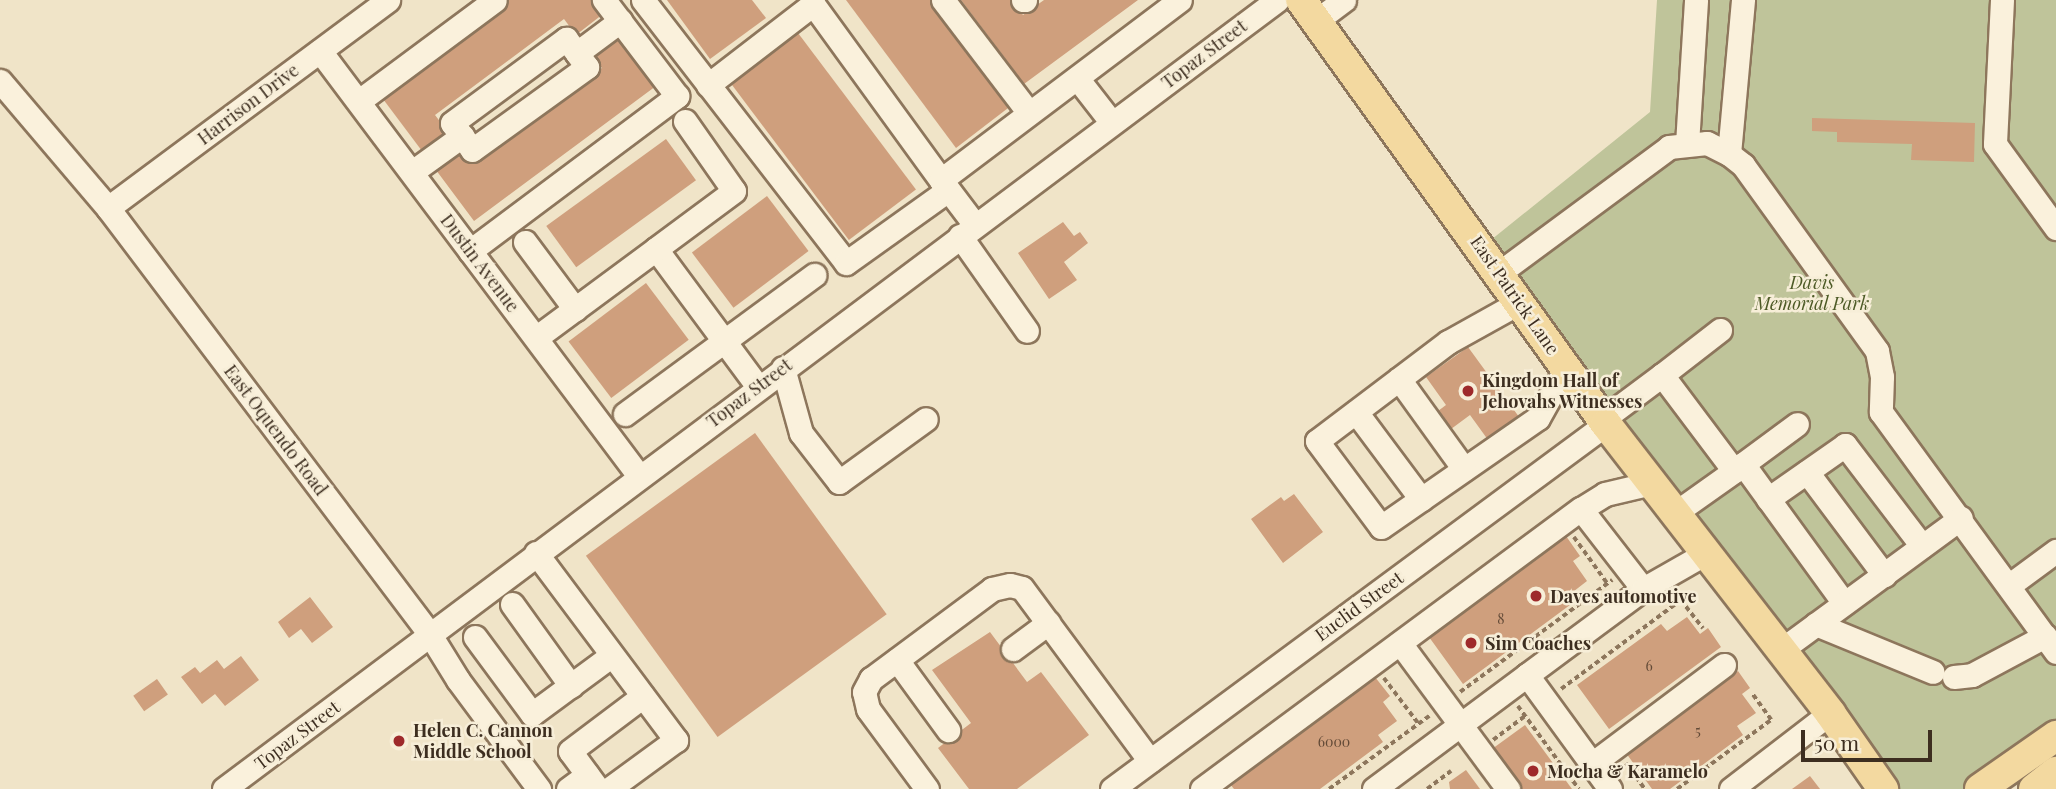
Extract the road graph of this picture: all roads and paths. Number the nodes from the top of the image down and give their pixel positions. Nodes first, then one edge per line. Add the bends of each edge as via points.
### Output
1 (388, 0) edge
2 (495, 0) edge
3 (604, 0) edge
4 (643, 0) edge
5 (943, 0) edge
6 (1180, 0) edge
7 (1277, 0) edge
8 (1345, 0) edge
9 (1696, 0) edge
10 (1743, 0) edge
11 (2002, 0) edge
12 (805, 5) edge
13 (1308, 11) edge
14 (620, 21) junction
15 (320, 51) junction
16 (577, 53) junction
17 (1077, 78) junction
18 (0, 81) edge
19 (708, 85) junction
20 (359, 101) junction
21 (1030, 113) junction
22 (685, 121) dead end
23 (1111, 123) junction
24 (462, 136) junction
25 (1687, 144) junction
26 (1729, 154) junction
27 (412, 172) junction
28 (945, 185) junction
29 (108, 208) junction
30 (2056, 228) edge
31 (967, 231) junction
32 (525, 242) dead end
33 (656, 249) junction
34 (470, 251) junction
35 (1499, 273) junction
36 (814, 275) dead end
37 (1520, 302) junction
38 (575, 309) junction
39 (1720, 330) dead end
40 (1027, 331) dead end
41 (537, 337) junction
42 (724, 341) junction
43 (783, 368) junction
44 (1566, 368) junction
45 (1662, 375) junction
46 (1399, 379) junction
47 (758, 387) junction
48 (1356, 412) junction
49 (625, 414) dead end
50 (926, 419) dead end
51 (1605, 422) junction
52 (1797, 424) dead end
53 (1738, 467) junction
54 (1464, 469) junction
55 (1807, 472) junction
56 (639, 476) junction
57 (1652, 483) junction
58 (1421, 499) junction
59 (1769, 499) junction
60 (1675, 513) junction
61 (1572, 516) junction
62 (1961, 518) junction
63 (1922, 546) junction
64 (2056, 551) edge
65 (536, 553) junction
66 (1706, 553) junction
67 (1628, 569) junction
68 (1884, 575) junction
69 (1607, 583) junction
70 (2011, 584) junction
71 (1643, 589) junction
72 (1844, 603) junction
73 (512, 604) dead end
74 (1048, 623) junction
75 (1816, 624) junction
76 (1703, 628) dead end
77 (429, 633) junction
78 (475, 636) dead end
79 (1399, 643) junction
80 (2051, 644) edge
81 (1013, 649) dead end
82 (1781, 650) junction
83 (612, 655) junction
84 (897, 660) junction
85 (1373, 663) junction
86 (1724, 665) dead end
87 (1527, 676) junction
88 (570, 686) junction
89 (1506, 691) junction
90 (1752, 694) dead end
91 (643, 696) junction
92 (1545, 701) junction
93 (1445, 704) junction
94 (1830, 713) junction
95 (1525, 716) junction
96 (1418, 723) junction
97 (1460, 725) junction
98 (947, 730) dead end
99 (2056, 736) edge
100 (1615, 747) junction
101 (1479, 750) junction
102 (1150, 761) junction
103 (1592, 764) junction
104 (1451, 771) dead end
105 (2056, 772) edge
106 (593, 782) edge
107 (224, 789) edge
108 (539, 789) edge
109 (568, 789) edge
110 (609, 789) edge
111 (927, 789) edge
112 (1112, 789) edge
113 (1202, 789) edge
114 (1329, 789) edge
115 (1374, 789) edge
116 (1427, 789) edge
117 (1508, 789) edge
118 (1579, 789) edge
119 (1610, 789) edge
120 (1645, 789) edge
121 (1677, 789) edge
122 (1731, 789) edge
123 (1883, 789) edge
124 (1980, 789) edge
125 (2034, 789) edge

1 - 15 street, Harrison Drive
2 - 20 street
3 - 14 street
4 - 19 street
5 - 21 street
6 - 17 street
7 - 23 street, Topaz Street
8 - 13 street
9 - 25 street
10 - 26 street
11 - 30 street via 1996,144
12 - 19 street
12 - 28 street
13 - 35 main road, East Patrick Lane
14 - 16 street
14 - 34 street via 677,96
15 - 20 street, Dustin Avenue
15 - 29 street, Harrison Drive
16 - 24 street via 566,39 452,123
16 - 24 street via 587,67 472,150
17 - 21 street
17 - 23 street
18 - 29 street, East Oquendo Road
19 - 28 street via 846,263
20 - 27 street, Dustin Avenue
21 - 28 street
22 - 33 street via 734,191
23 - 31 street, Topaz Street
24 - 27 street
25 - 26 street via 1707,143
25 - 35 street via 1669,147
26 - 62 street via 1743,165 1877,351 1881,412
27 - 34 street, Dustin Avenue
28 - 31 street
29 - 77 street, East Oquendo Road
31 - 40 street
31 - 43 street, Topaz Street
32 - 38 street
33 - 38 street
33 - 42 street
34 - 41 street, Dustin Avenue
35 - 37 main road, East Patrick Lane
36 - 42 street
37 - 44 main road, East Patrick Lane
37 - 46 street via 1448,342
38 - 41 street
39 - 45 street, Euclid Street
41 - 56 street, Dustin Avenue
42 - 47 street
42 - 49 street
43 - 47 street, Topaz Street
43 - 50 street via 802,433 839,482
44 - 51 main road, East Patrick Lane
44 - 54 street via 1538,418
45 - 51 street, Euclid Street
45 - 53 street
46 - 48 street
46 - 54 street
47 - 56 street, Topaz Street
48 - 58 street
48 - 58 street via 1317,440 1381,527
51 - 57 main road, East Patrick Lane
51 - 102 street, Euclid Street
52 - 53 street
53 - 59 street
53 - 60 street
54 - 58 street
55 - 59 street
55 - 63 street via 1845,444
55 - 68 street
56 - 65 street, Topaz Street
57 - 60 main road, East Patrick Lane
57 - 61 street via 1605,494
59 - 72 street
60 - 66 main road, East Patrick Lane
61 - 67 street
61 - 69 path
61 - 79 street
62 - 63 street
62 - 70 street
63 - 68 street
64 - 70 street
65 - 77 street, Topaz Street
65 - 83 street
66 - 71 street
66 - 82 main road, East Patrick Lane
67 - 69 path
67 - 71 street
68 - 72 street
69 - 93 path
70 - 80 street
71 - 87 street
72 - 75 street
73 - 88 street
74 - 81 street
74 - 84 street via 1023,588 992,589
74 - 102 street
75 - 80 street via 1943,674 1972,675
75 - 82 street
76 - 92 path via 1681,600
77 - 107 street, Topaz Street
77 - 108 street, East Oquendo Road
78 - 88 street via 532,714
79 - 85 street
79 - 93 street
82 - 94 main road, East Patrick Lane
83 - 88 street
83 - 91 street
84 - 98 street
84 - 111 street via 871,679 864,692 868,709
85 - 96 path
85 - 113 street
86 - 100 street
87 - 89 street
87 - 92 street
89 - 95 path
89 - 97 street
90 - 121 path via 1771,720
91 - 106 street via 570,751
91 - 110 street via 676,740
92 - 103 street
93 - 96 path
93 - 97 street
94 - 122 street
94 - 123 main road, East Patrick Lane
95 - 101 path
95 - 118 path
96 - 114 path
97 - 101 street
97 - 115 street
99 - 124 main road
100 - 103 street
100 - 120 path
101 - 117 street
102 - 112 street, Euclid Street
103 - 119 street
104 - 116 path
105 - 125 main road
106 - 109 street

